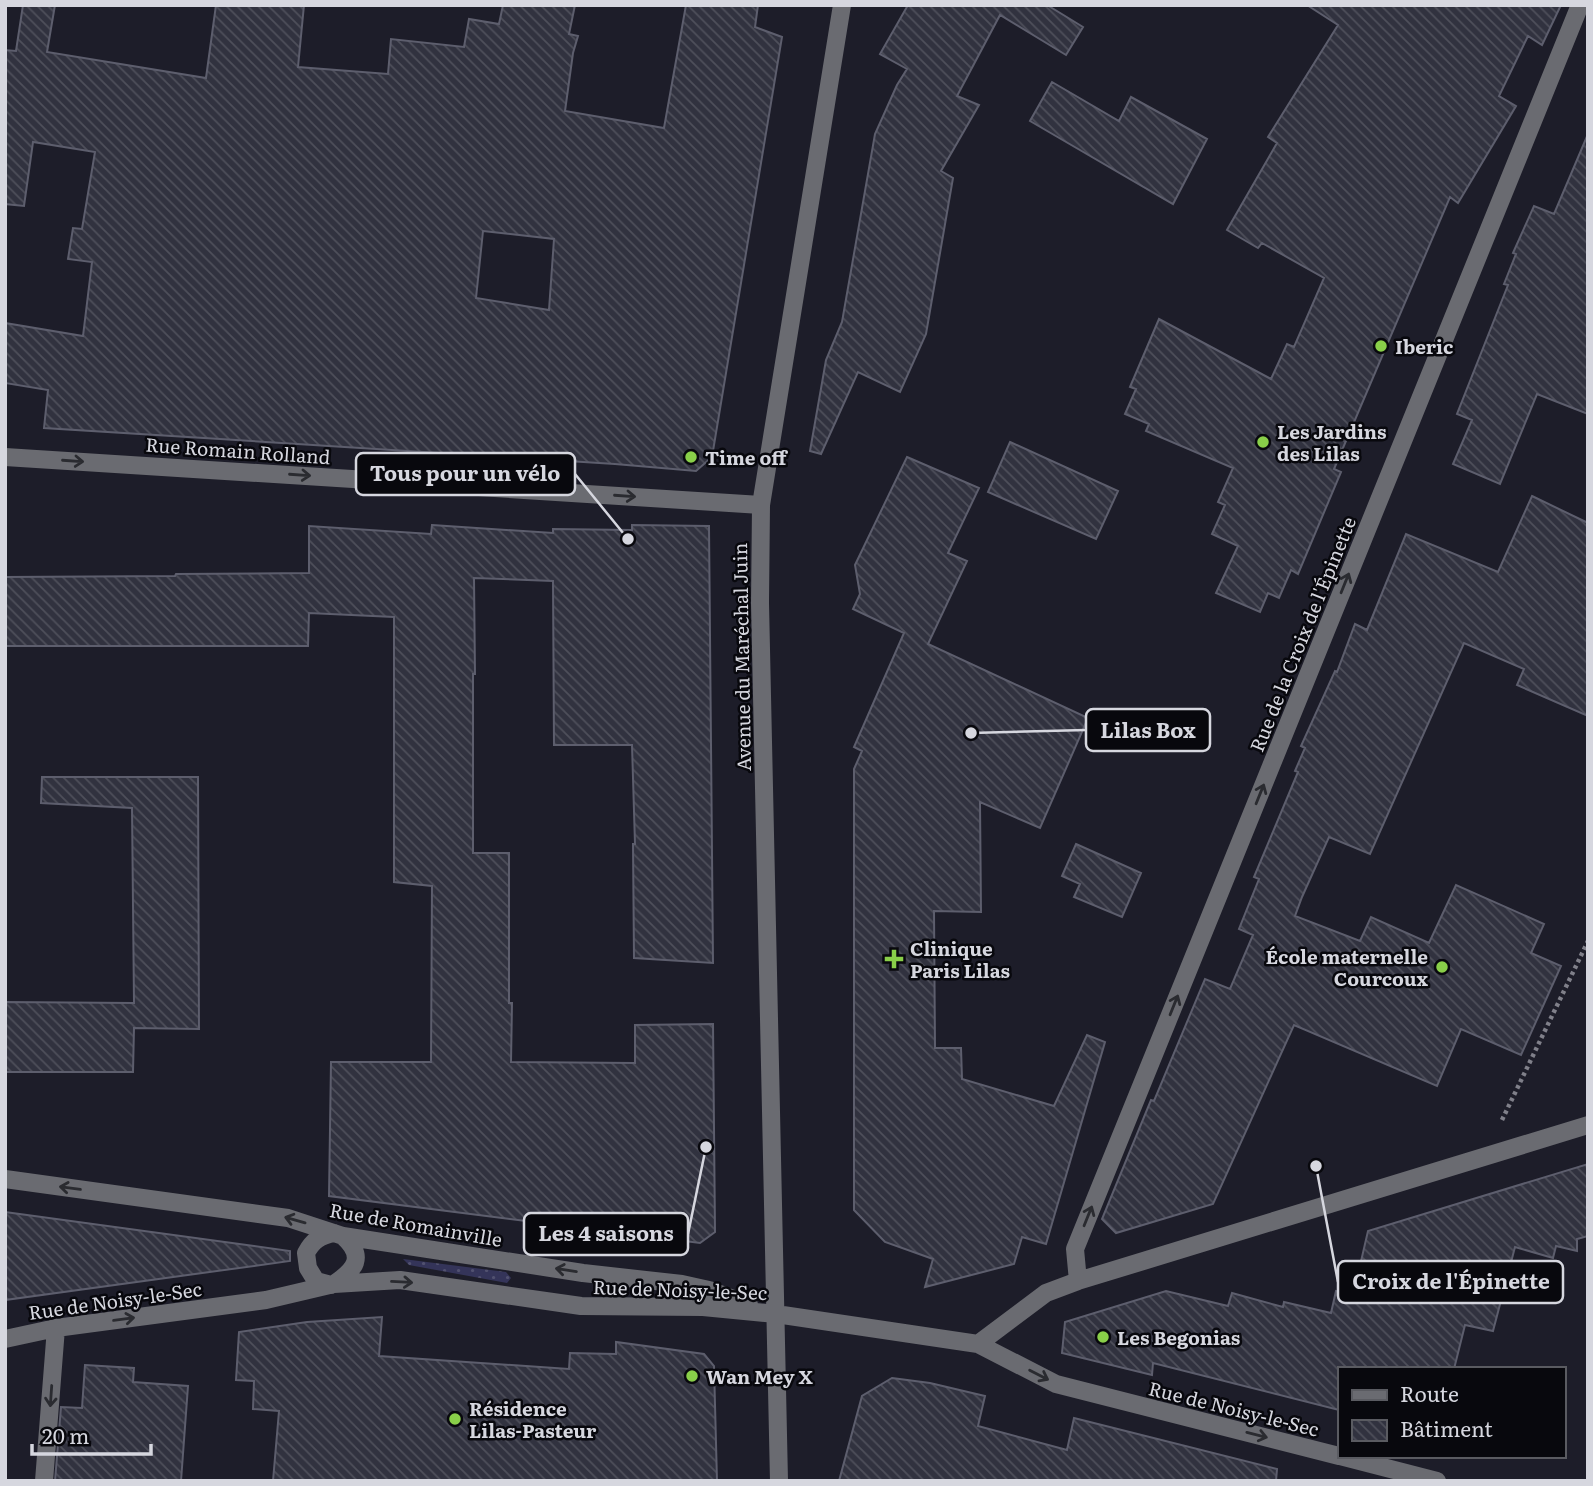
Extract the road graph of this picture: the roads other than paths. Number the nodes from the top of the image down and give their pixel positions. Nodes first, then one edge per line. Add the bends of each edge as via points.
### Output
1 (842, 5) edge
2 (1580, 5) edge
3 (5, 457) edge
4 (761, 505) junction
5 (1588, 1125) edge
6 (5, 1179) edge
7 (339, 1235) junction
8 (1078, 1281) junction
9 (333, 1285) junction
10 (776, 1314) junction
11 (56, 1328) junction
12 (5, 1339) edge
13 (978, 1344) junction
14 (1338, 1455) edge
15 (1348, 1458) edge
16 (44, 1481) edge
17 (779, 1481) edge
18 (1437, 1481) edge

1 - 4 street, Avenue du Maréchal Juin
8 -> 2 street, Rue de la Croix de l'Épinette via 1075,1249
3 -> 4 street, Rue Romain Rolland
4 - 10 street, Avenue du Maréchal Juin
5 - 8 street
7 -> 6 street, Rue de Romainville via 288,1218
7 - 9 street via 354,1246 356,1258 351,1272
7 - 9 street via 320,1236 306,1253 316,1281
10 -> 7 street, Rue de Romainville via 682,1284
8 - 13 street via 1046,1293
9 -> 10 street, Rue de Noisy-le-Sec via 400,1280 580,1306 703,1307
11 -> 9 street, Rue de Noisy-le-Sec via 266,1300
10 - 13 street, Rue de Noisy-le-Sec
10 - 17 street, Avenue du Maréchal Juin
11 - 12 street, Rue de Noisy-le-Sec
11 -> 16 street
13 -> 14 street, Rue de Noisy-le-Sec via 1056,1384
15 - 18 street, Rue de Noisy-le-Sec

